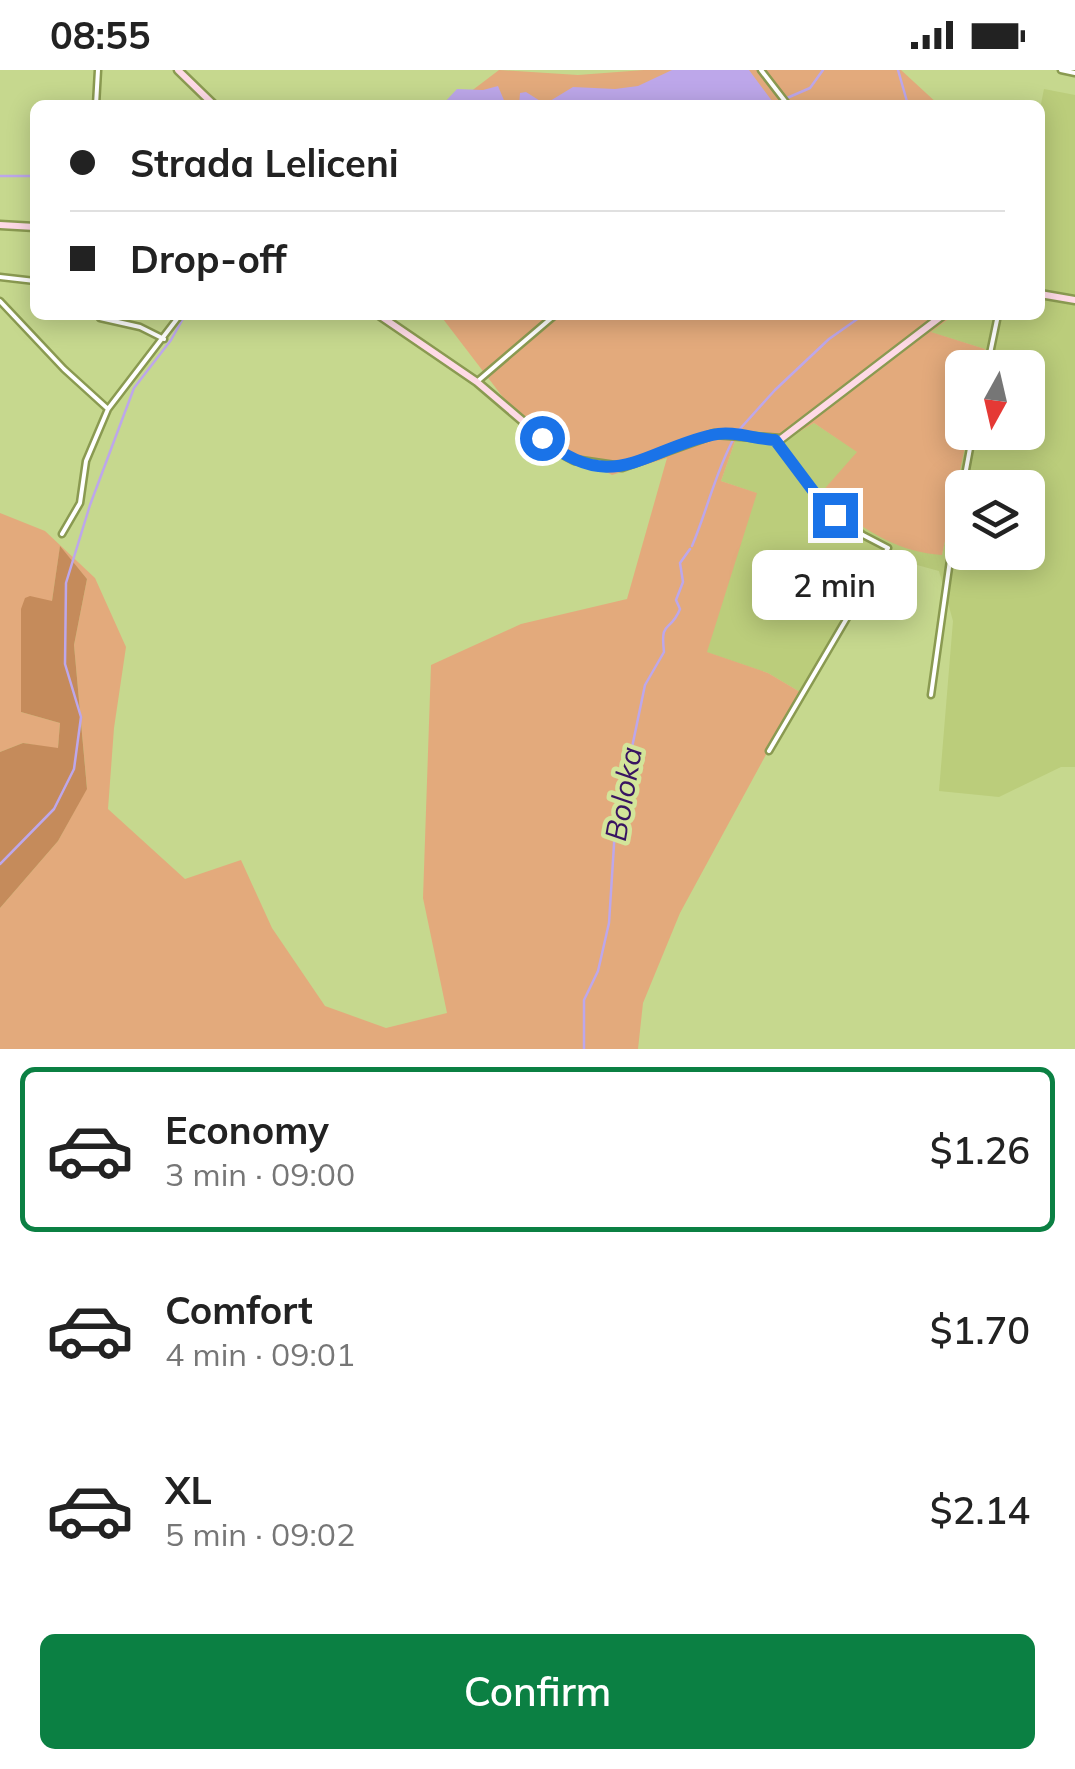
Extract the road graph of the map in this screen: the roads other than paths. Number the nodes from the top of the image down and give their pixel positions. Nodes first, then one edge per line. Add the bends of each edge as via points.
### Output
1 (98, 70) edge
2 (178, 70) edge
3 (761, 70) edge
4 (1062, 70) edge
5 (1075, 73) edge
6 (96, 100) edge
7 (209, 100) edge
8 (784, 100) edge
9 (0, 225) edge
10 (30, 227) edge
11 (0, 277) edge
12 (30, 280) edge
13 (1045, 295) edge
14 (1075, 300) edge
15 (0, 301) edge
16 (109, 320) edge
17 (177, 320) edge
18 (386, 320) edge
19 (549, 320) edge
20 (937, 320) edge
21 (997, 320) edge
22 (164, 339) junction
23 (991, 350) edge
24 (477, 382) junction
25 (108, 409) junction
26 (775, 440) junction
27 (970, 450) edge
28 (62, 534) dead end
29 (931, 695) dead end
30 (769, 751) dead end

1 - 6 street
2 - 7 main road
3 - 8 street
4 - 5 street
9 - 10 main road
11 - 12 street
13 - 14 main road
15 - 25 street
16 - 22 street
17 - 22 street
18 - 24 main road
19 - 24 street
20 - 26 main road
21 - 23 street
22 - 25 street
24 - 26 main road via 559,452 597,465 632,466 714,434
25 - 28 street via 86,461 80,503
26 - 30 street via 826,508 888,548
27 - 29 street

